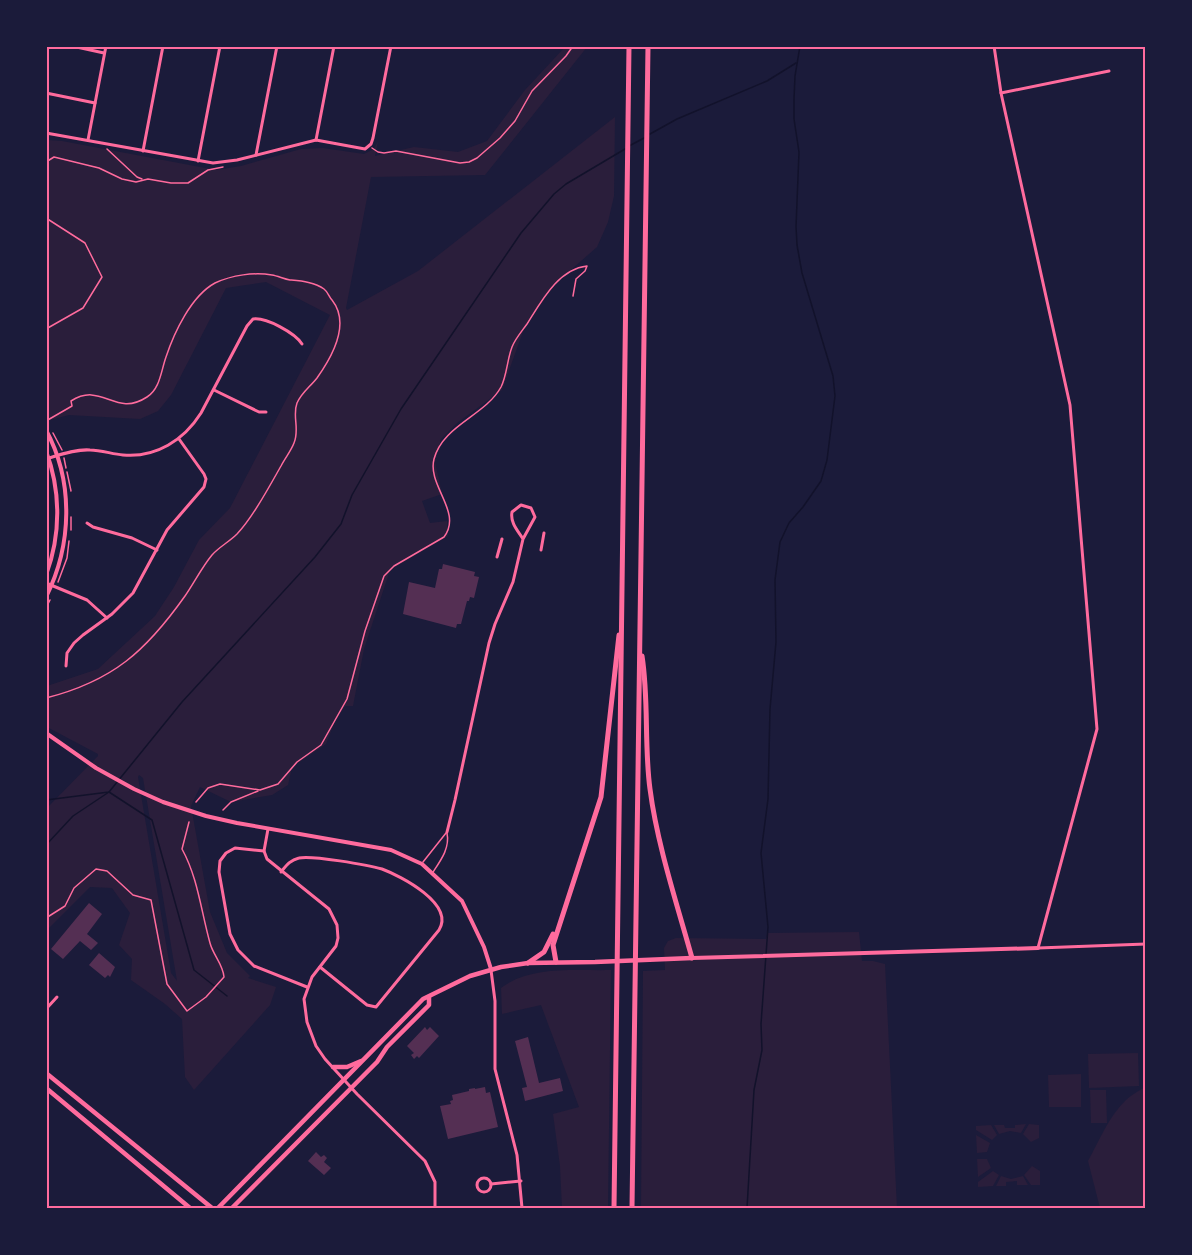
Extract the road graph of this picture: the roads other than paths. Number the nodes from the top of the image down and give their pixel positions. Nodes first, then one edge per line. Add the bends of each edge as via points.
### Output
1 (72, 46) edge
2 (106, 46) edge
3 (163, 46) edge
4 (220, 46) edge
5 (277, 46) edge
6 (334, 46) edge
7 (391, 46) edge
8 (629, 46) edge
9 (648, 46) edge
10 (994, 46) edge
11 (104, 53) junction
12 (1109, 71) dead end
13 (46, 93) edge
14 (1001, 93) junction
15 (95, 103) junction
16 (46, 133) edge
17 (88, 140) junction
18 (316, 140) junction
19 (143, 151) junction
20 (256, 155) junction
21 (198, 161) junction
22 (302, 344) dead end
23 (213, 390) junction
24 (266, 412) dead end
25 (46, 430) edge
26 (179, 440) junction
27 (46, 451) edge
28 (58, 455) junction
29 (49, 458) junction
30 (87, 523) dead end
31 (544, 533) dead end
32 (502, 539) dead end
33 (523, 539) junction
34 (157, 550) junction
35 (541, 550) dead end
36 (497, 557) dead end
37 (46, 575) edge
38 (46, 583) edge
39 (52, 585) junction
40 (46, 597) edge
41 (622, 613) junction
42 (107, 618) junction
43 (639, 638) junction
44 (66, 666) dead end
45 (46, 734) edge
46 (268, 829) junction
47 (447, 832) junction
48 (264, 851) junction
49 (422, 864) junction
50 (281, 872) junction
51 (432, 873) junction
52 (576, 874) junction
53 (1146, 944) edge
54 (1038, 948) junction
55 (692, 958) junction
56 (556, 962) junction
57 (528, 963) junction
58 (320, 967) junction
59 (491, 969) junction
60 (307, 987) junction
61 (57, 997) dead end
62 (429, 997) junction
63 (46, 1009) edge
64 (363, 1060) junction
65 (333, 1067) junction
66 (46, 1072) edge
67 (344, 1080) junction
68 (351, 1087) junction
69 (46, 1088) edge
70 (521, 1181) junction
71 (491, 1184) junction
72 (190, 1209) edge
73 (212, 1209) edge
74 (218, 1209) edge
75 (232, 1209) edge
76 (435, 1209) edge
77 (522, 1209) edge
78 (614, 1209) edge
79 (632, 1209) edge

1 - 11 street
2 - 11 street
3 - 19 street
4 - 21 street
5 - 20 street
6 - 18 street
7 - 18 street via 370,146 360,149
8 - 41 highway
9 - 43 highway
10 - 14 street
11 - 15 street
12 - 14 street
13 - 15 street
14 - 54 street via 1070,405 1097,729
15 - 17 street
16 - 17 street
17 - 19 street
18 - 20 street
19 - 21 street
20 - 21 street via 223,163
22 - 23 street via 297,337 264,320 253,319
23 - 24 street
23 - 26 street via 197,420
25 - 28 street
26 - 28 street via 137,455 92,450
26 - 34 street via 206,482 170,526
27 - 29 street
28 - 29 street
28 - 39 street via 66,523 61,560
29 - 37 street via 58,516 54,552
30 - 34 street
31 - 35 street
32 - 36 street
33 - 33 street via 535,518 531,508 521,505 511,517
33 - 47 street via 513,582 489,643
34 - 42 street via 133,593
38 - 39 street
39 - 40 street
39 - 42 street via 87,600
41 - 52 highway via 602,797
41 - 78 highway
42 - 44 street via 74,644 67,653
43 - 55 highway via 645,676 651,797
43 - 79 highway
45 - 46 street via 87,763 163,802
46 - 48 street
46 - 49 street via 391,850
47 - 49 lane
47 - 51 lane via 442,858
48 - 50 street
48 - 60 street via 235,848 220,861 231,938 254,966
49 - 51 street
50 - 58 street via 329,909 336,921 337,942
50 - 58 street via 289,862 301,857 376,868 412,884 441,913 443,922 439,930 375,1007 367,1005
51 - 59 street via 462,901
52 - 56 highway via 553,945
52 - 57 highway via 550,942 544,952
53 - 54 street
54 - 55 street
55 - 56 main road
56 - 57 main road
57 - 59 main road
58 - 60 street
59 - 62 main road
59 - 70 street via 495,1069
60 - 65 street via 304,1004 309,1029 318,1051
61 - 63 street
62 - 64 main road
62 - 68 main road via 429,1005
64 - 65 main road via 347,1067
64 - 67 main road
65 - 67 street
66 - 73 main road
67 - 68 street
67 - 74 main road
68 - 75 main road
68 - 76 street via 425,1161 435,1182
69 - 72 main road
70 - 71 street
70 - 77 street
71 - 71 street via 484,1178 478,1186 486,1191

